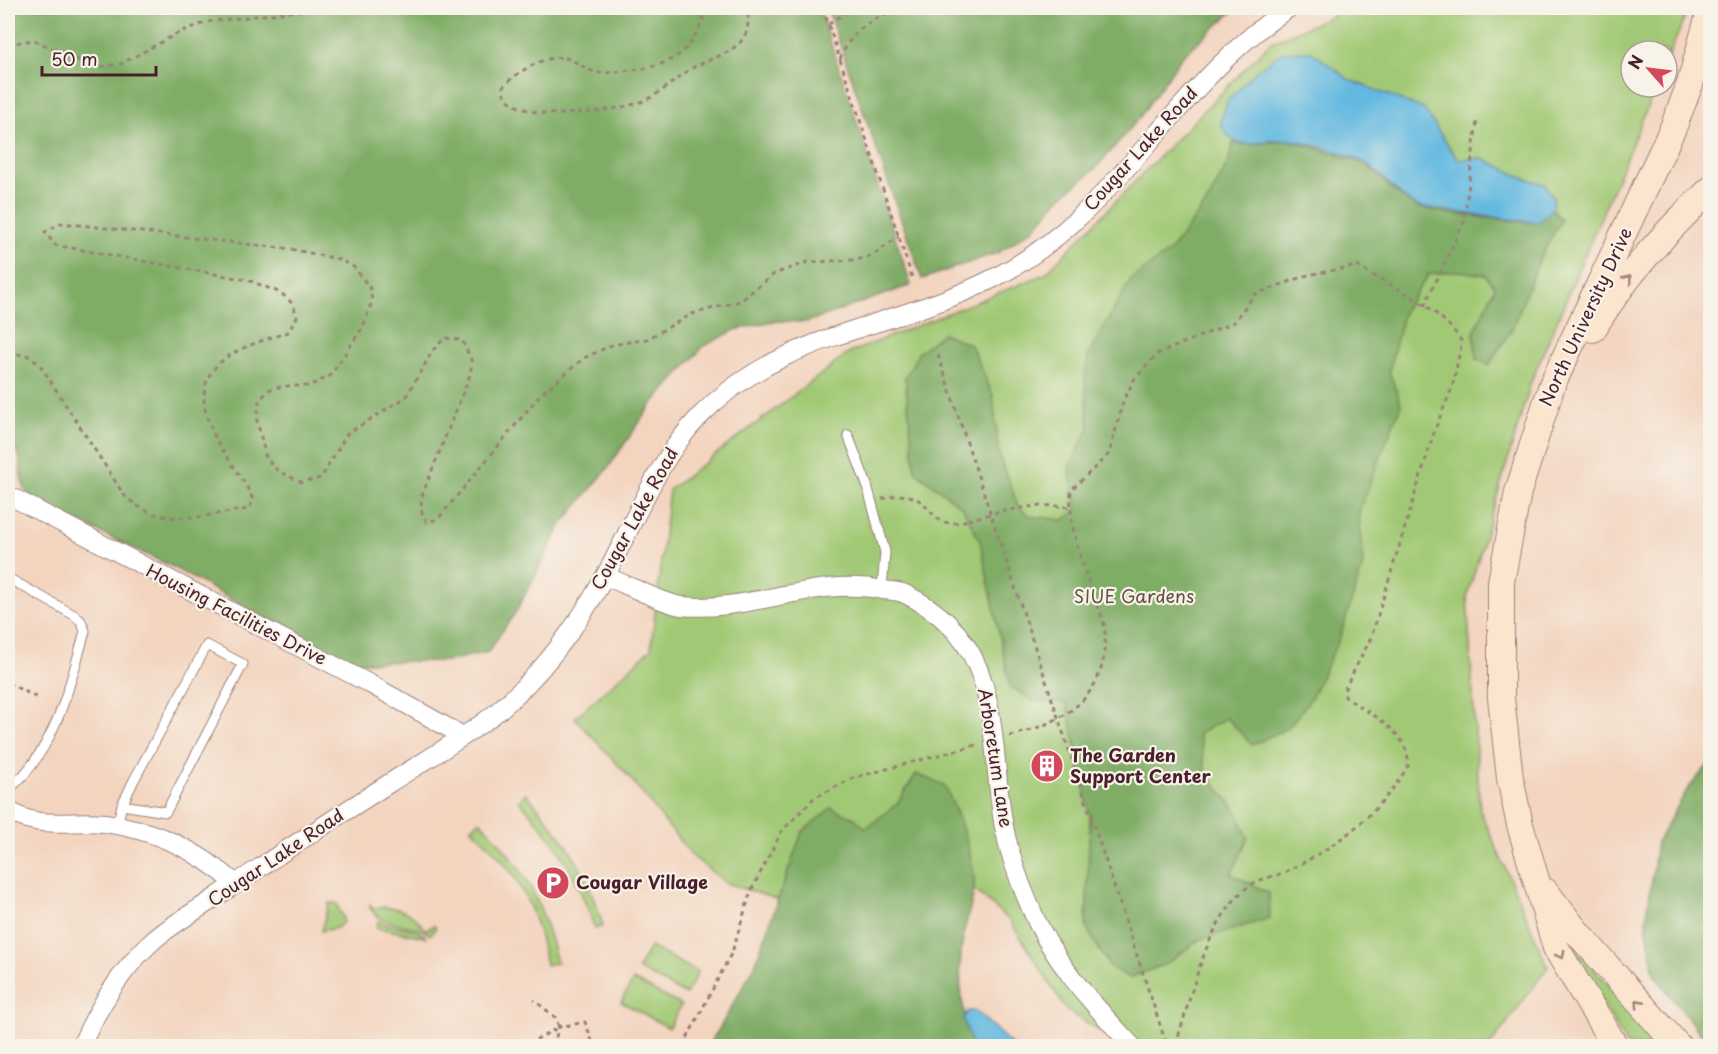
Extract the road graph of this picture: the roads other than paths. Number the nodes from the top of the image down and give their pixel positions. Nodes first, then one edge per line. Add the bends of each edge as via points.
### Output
1 (1289, 8) edge
2 (1710, 11) edge
3 (1710, 190) edge
4 (1540, 417) junction
5 (848, 435) dead end
6 (8, 495) edge
7 (605, 576) junction
8 (8, 578) edge
9 (882, 590) junction
10 (463, 736) junction
11 (8, 790) edge
12 (122, 805) junction
13 (8, 809) edge
14 (117, 825) junction
15 (1537, 880) junction
16 (236, 884) junction
17 (81, 1047) edge
18 (1132, 1047) edge
19 (1615, 1047) edge
20 (1678, 1047) edge

1 - 7 street, Cougar Lake Road via 1199,84 1093,204 1031,256 995,278 941,301 799,349 771,362 717,399 677,442 657,472
2 - 4 main road, North University Drive via 1673,128
4 -> 3 main road via 1627,280
4 - 15 main road, North University Drive via 1508,535 1501,582 1500,630 1501,698 1510,778
5 - 9 lane via 867,485 885,552
6 - 10 street, Housing Facilities Drive
7 - 9 street, Arboretum Lane via 679,606 729,605 786,593 860,585
7 - 10 street, Cougar Lake Road via 552,658 502,707
8 - 11 lane via 74,615 86,631 53,728
9 - 18 street, Arboretum Lane via 904,594 943,619 971,648 987,691 1005,828 1028,903 1061,965
10 - 16 street, Cougar Lake Road
12 - 12 lane via 207,645 243,664 166,812
12 - 14 lane
13 - 14 street via 34,822
14 - 16 street via 163,837 192,851
15 -> 19 main road, North University Drive via 1556,948
20 -> 15 main road, North University Drive via 1576,931
16 - 17 street, Cougar Lake Road via 154,940 107,997

